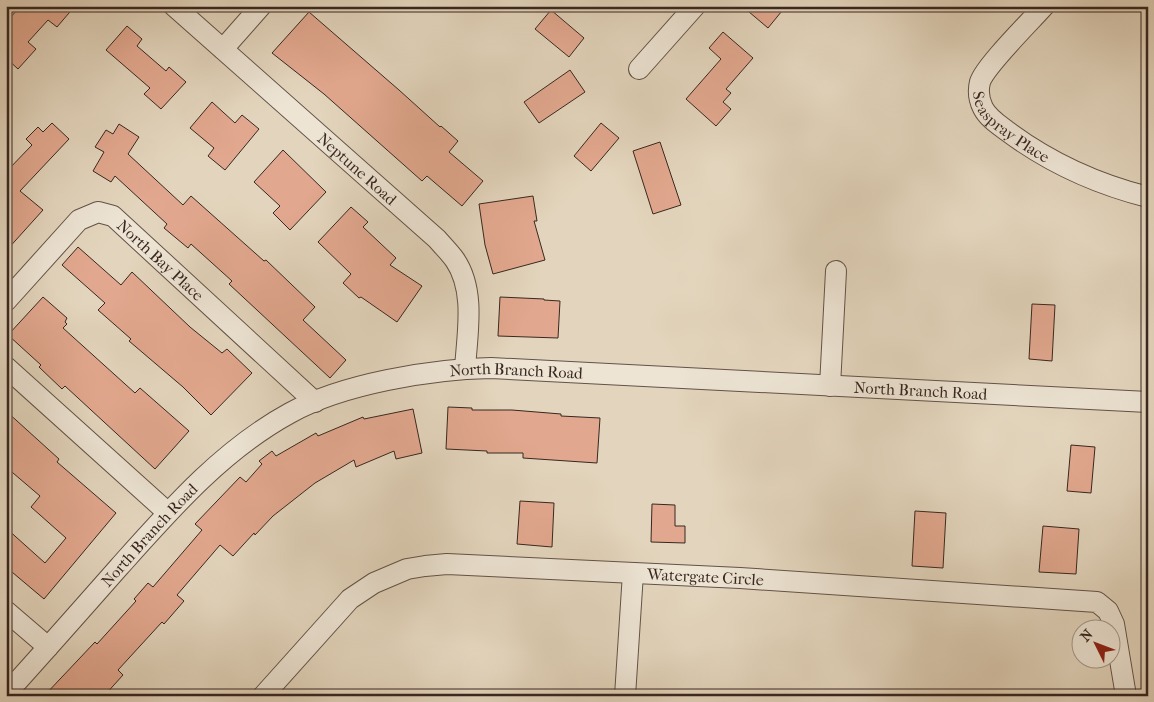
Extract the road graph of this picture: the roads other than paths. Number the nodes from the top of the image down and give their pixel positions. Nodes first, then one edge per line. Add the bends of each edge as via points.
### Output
1 (174, 6) edge
2 (261, 6) edge
3 (695, 6) edge
4 (1044, 6) edge
5 (223, 49) junction
6 (639, 69) dead end
7 (1148, 197) edge
8 (836, 271) dead end
9 (6, 301) edge
10 (6, 367) edge
11 (465, 369) junction
12 (830, 386) junction
13 (315, 402) junction
14 (1148, 402) edge
15 (168, 512) junction
16 (633, 573) junction
17 (6, 611) edge
18 (48, 647) junction
19 (6, 694) edge
20 (263, 696) edge
21 (626, 696) edge
22 (1126, 696) edge

1 - 5 street, Neptune Road
2 - 5 street
3 - 6 street
4 - 7 street, Seaspray Place via 980,81 983,108 991,119 1029,147 1070,170
5 - 11 street, Neptune Road via 437,239 456,260 469,302
8 - 12 street
9 - 13 street, North Bay Place via 79,220 98,212 113,216
10 - 15 street
11 - 12 street, North Branch Road
11 - 13 street, North Branch Road via 404,377
12 - 14 street, North Branch Road
13 - 15 street, North Branch Road via 290,412 247,439
15 - 18 street, North Branch Road
16 - 20 street, Watergate Circle via 447,564 407,569 374,583 350,600
16 - 21 street
16 - 22 street, Watergate Circle via 1097,602 1108,611 1114,624
17 - 18 street
18 - 19 street, North Branch Road

